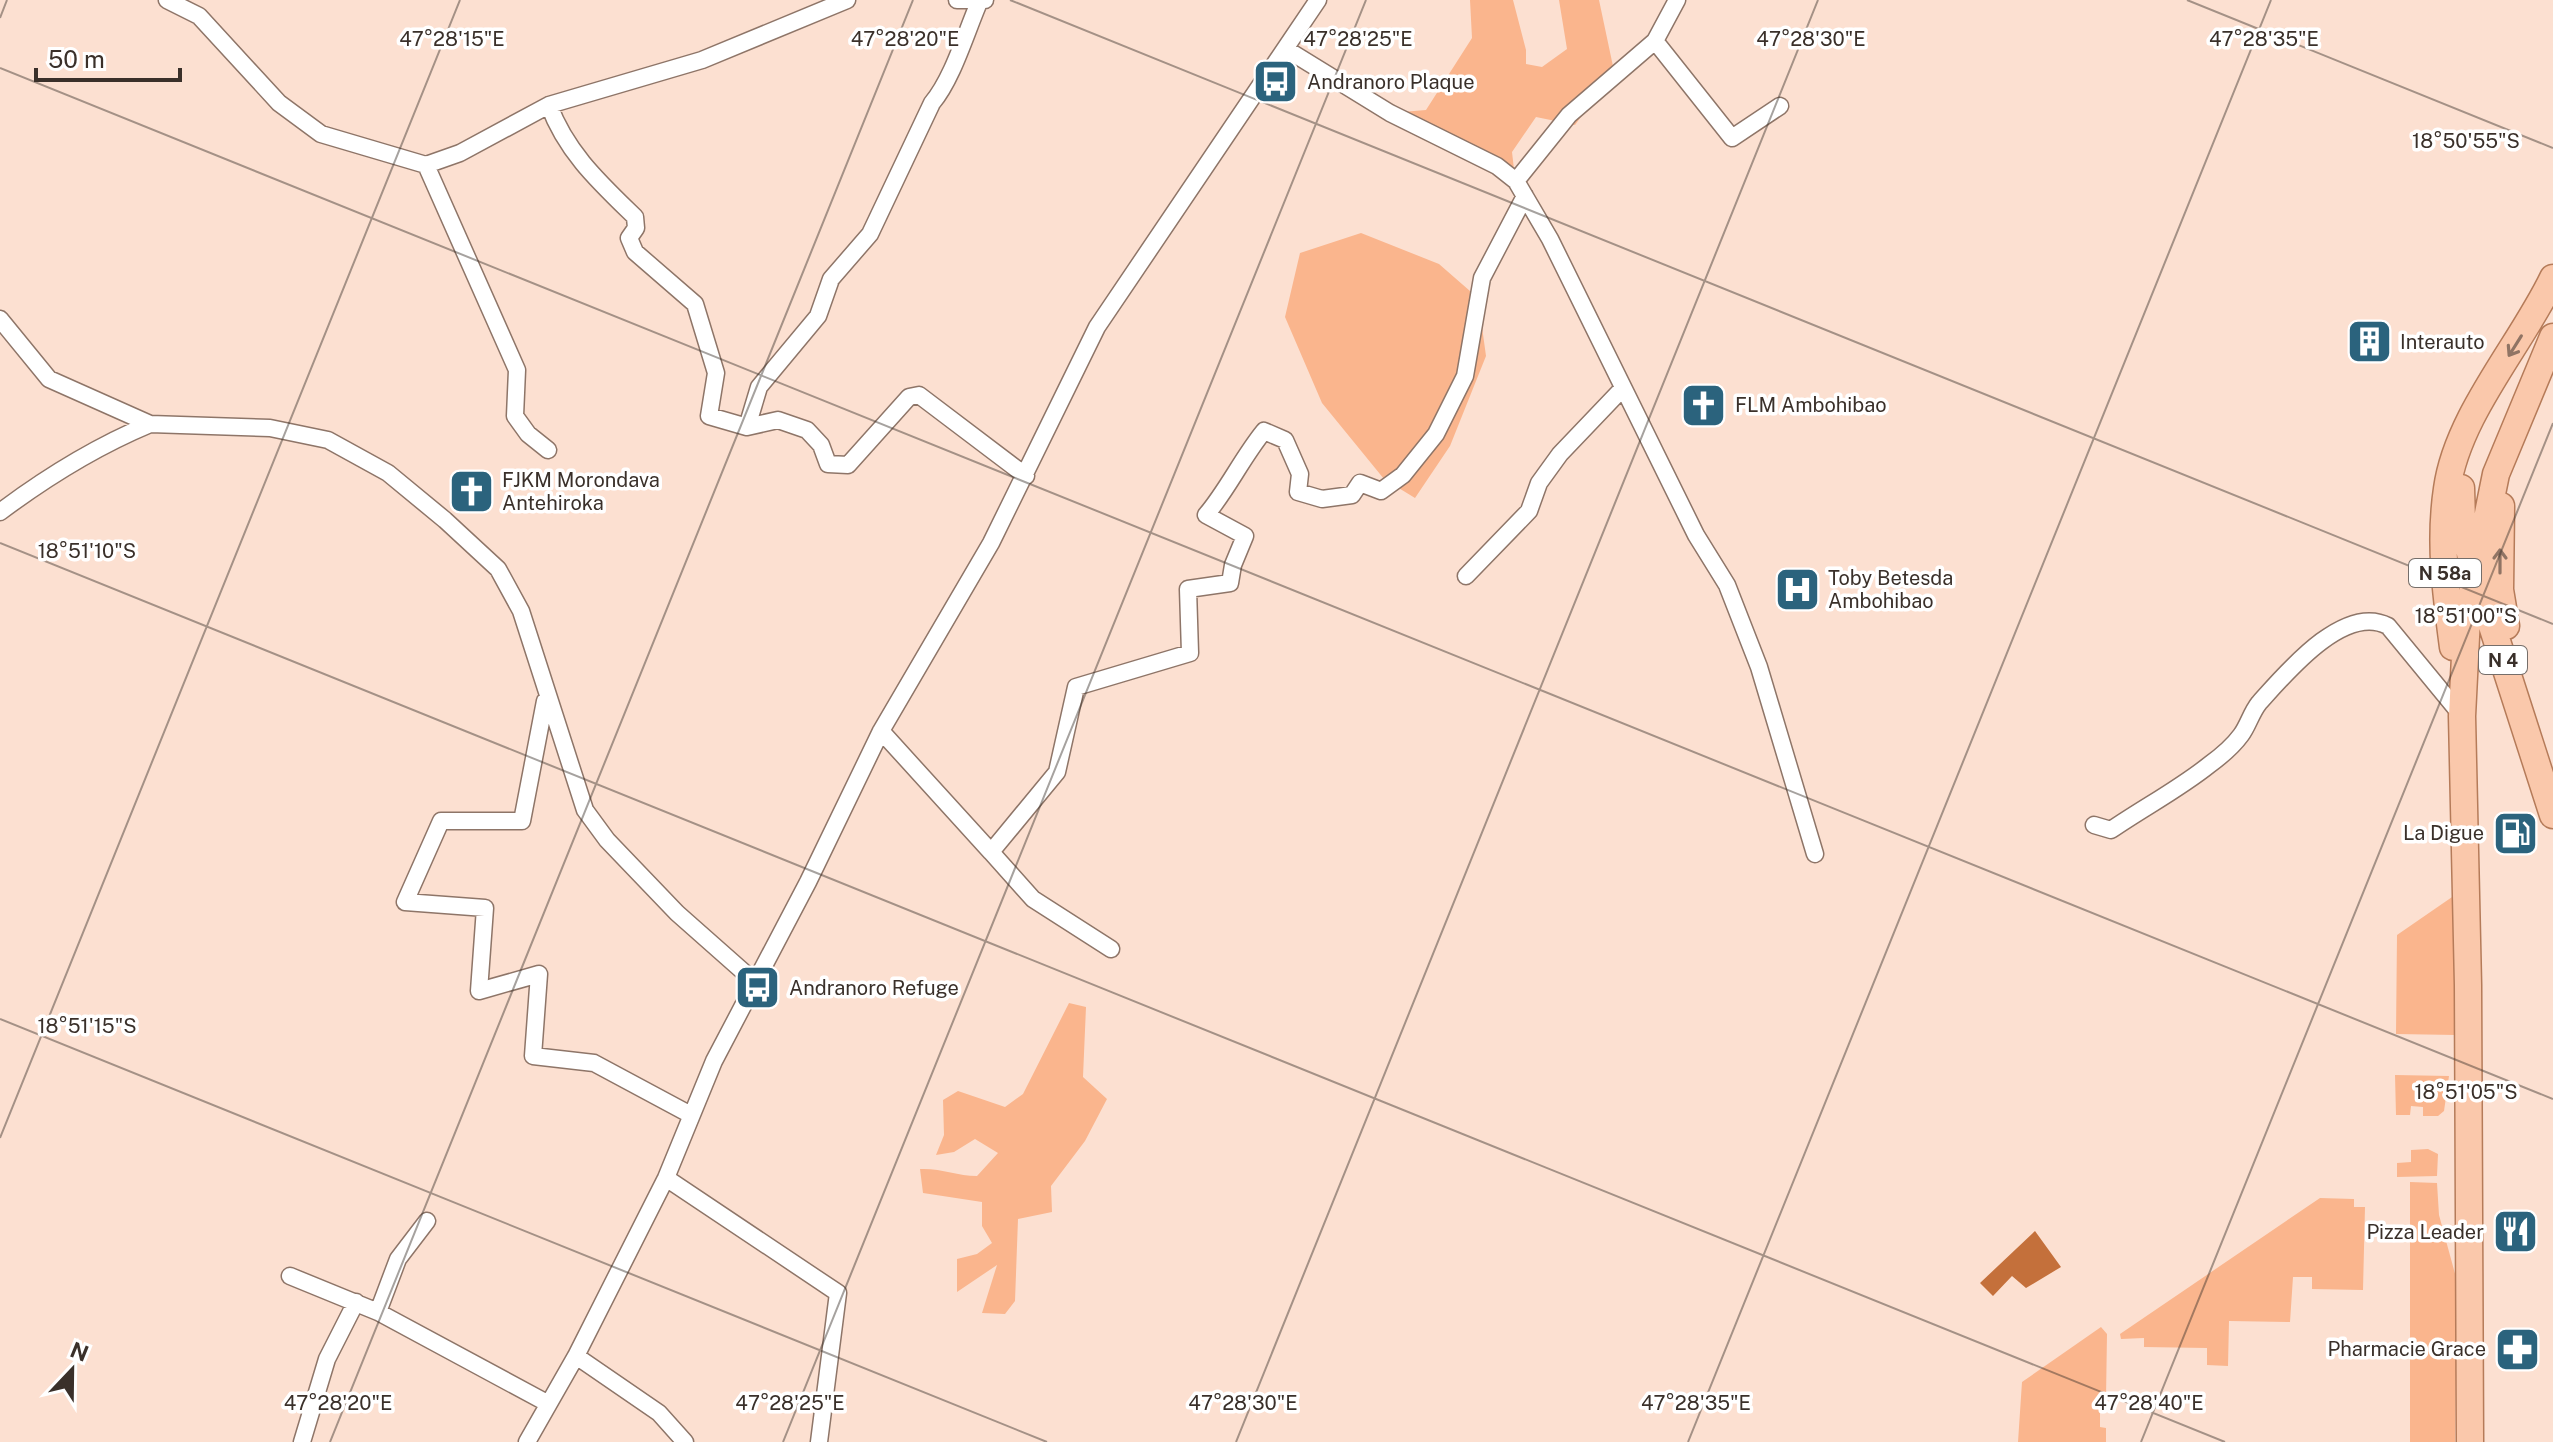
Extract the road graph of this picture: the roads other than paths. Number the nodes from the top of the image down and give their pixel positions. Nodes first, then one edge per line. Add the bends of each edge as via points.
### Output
1 (167, 0) edge
2 (847, 0) edge
3 (957, 0) edge
4 (1318, 0) edge
5 (1677, 0) edge
6 (981, 1) edge
7 (1655, 41) junction
8 (1286, 49) junction
9 (549, 105) junction
10 (1780, 106) dead end
11 (426, 165) junction
12 (1520, 188) junction
13 (2553, 278) edge
14 (0, 319) edge
15 (2553, 337) edge
16 (1623, 388) junction
17 (150, 424) junction
18 (747, 427) junction
19 (2465, 432) junction
20 (2512, 435) junction
21 (548, 450) dead end
22 (1026, 476) junction
23 (0, 512) edge
24 (2475, 573) junction
25 (1466, 576) dead end
26 (546, 697) junction
27 (2462, 716) junction
28 (881, 731) junction
29 (2531, 748) junction
30 (2553, 815) edge
31 (2094, 825) dead end
32 (991, 852) junction
33 (1815, 854) dead end
34 (1111, 949) dead end
35 (755, 982) junction
36 (691, 1115) junction
37 (666, 1178) junction
38 (427, 1221) dead end
39 (290, 1276) dead end
40 (356, 1302) junction
41 (378, 1312) junction
42 (576, 1356) junction
43 (547, 1403) junction
44 (302, 1442) edge
45 (527, 1442) edge
46 (685, 1442) edge
47 (819, 1442) edge
48 (2470, 1442) edge

1 - 11 street via 199,16 279,103 321,134
2 - 9 street via 702,60
3 - 6 street
4 - 8 street
5 - 7 street
6 - 18 street via 947,85 932,103 870,234 831,279 818,316 759,387
7 - 10 street via 1732,138
7 - 12 street via 1569,115
8 - 12 street via 1390,113 1497,166
8 - 22 street via 1097,327
9 - 11 street via 460,153
9 - 18 street via 585,168 635,217 629,238 635,252 695,304 716,373 709,416
11 - 21 street via 517,370 515,416
12 - 16 street
12 - 32 street via 1482,278 1465,376 1428,445 1381,491 1360,483 1352,495 1322,499 1298,492 1300,474 1285,440 1264,431 1206,515 1245,536 1230,583 1188,589 1190,653 1076,687 1057,772
13 -> 19 main road, N 4
14 - 17 street via 49,379
15 - 20 main road, N 4
16 - 25 street via 1560,454 1539,483 1529,511
16 - 33 street via 1696,535 1727,585 1759,667
17 - 23 street via 96,447
17 - 26 street via 270,428 328,440 388,473 498,569 521,611
18 - 22 street via 778,420 807,430 821,445 828,464 848,465 909,397 919,395
19 - 24 main road, N 4 via 2462,521
19 - 27 main road, N 58a via 2447,488 2442,545
20 - 24 main road via 2496,474
29 -> 20 main road, N 4 via 2500,590 2500,512
22 - 28 street
24 - 27 main road, N 58a
24 - 29 main road, N 4
26 - 35 street via 585,810 677,913
26 - 36 street via 522,821 441,821 405,902 485,908 479,991 539,974 533,1056 594,1063
27 - 31 street via 2388,626 2375,619 2361,620 2309,652 2210,765 2111,830
27 - 48 main road, N 58a
28 - 32 street
28 - 35 street
29 - 30 main road, N 4
32 - 34 street via 1033,899
35 - 36 street
36 - 37 street
37 - 42 street
37 - 47 street via 838,1293
38 - 41 street via 398,1259
39 - 40 street
40 - 41 street
40 - 44 street via 327,1359
41 - 43 street
42 - 43 street
42 - 46 street via 659,1413
43 - 45 street

